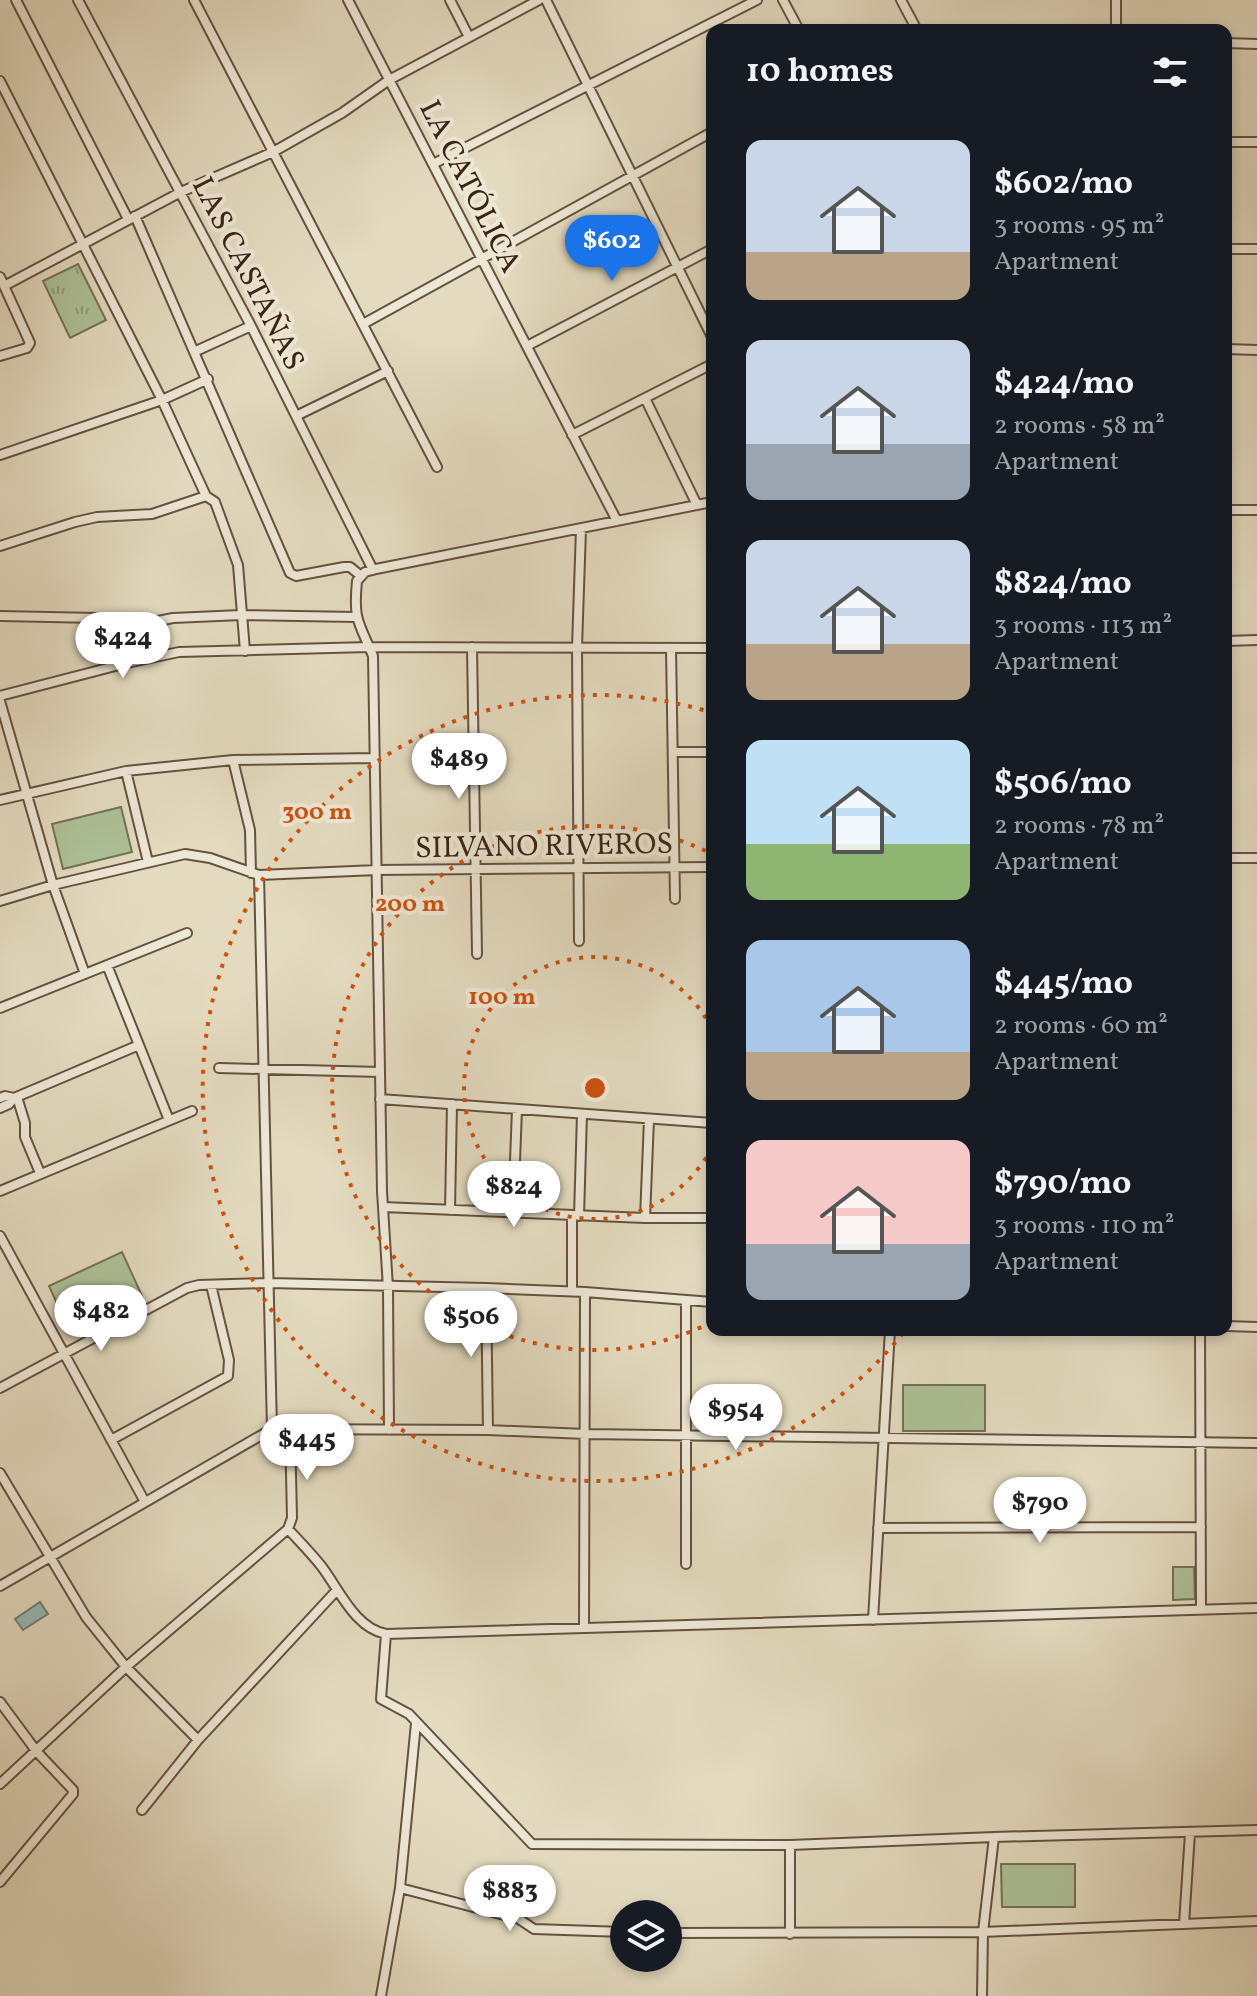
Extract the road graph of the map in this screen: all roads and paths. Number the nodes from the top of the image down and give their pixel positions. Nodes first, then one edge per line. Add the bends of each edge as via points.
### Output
1 (16, 0) edge
2 (78, 0) edge
3 (194, 0) edge
4 (348, 0) edge
5 (450, 0) edge
6 (539, 0) edge
7 (546, 0) edge
8 (757, 0) edge
9 (783, 0) edge
10 (901, 0) edge
11 (1116, 0) edge
12 (710, 24) edge
13 (796, 24) edge
14 (914, 24) edge
15 (1116, 24) edge
16 (706, 26) edge
17 (469, 37) junction
18 (1232, 43) edge
19 (1257, 44) edge
20 (389, 80) junction
21 (0, 81) edge
22 (588, 86) junction
23 (706, 135) edge
24 (1232, 142) edge
25 (1257, 142) edge
26 (273, 152) junction
27 (433, 164) junction
28 (632, 175) junction
29 (181, 192) junction
30 (132, 218) junction
31 (83, 244) junction
32 (1232, 249) edge
33 (1257, 249) edge
34 (706, 252) edge
35 (481, 259) junction
36 (677, 267) junction
37 (2, 281) edge
38 (363, 324) junction
39 (706, 325) edge
40 (251, 326) junction
41 (527, 346) junction
42 (1232, 349) edge
43 (1257, 350) edge
44 (196, 351) junction
45 (0, 356) edge
46 (706, 367) edge
47 (388, 371) junction
48 (208, 379) junction
49 (645, 398) junction
50 (162, 400) junction
51 (296, 416) junction
52 (572, 435) junction
53 (0, 455) edge
54 (437, 467) dead end
55 (206, 496) junction
56 (706, 503) edge
57 (697, 505) junction
58 (1232, 510) edge
59 (1257, 510) edge
60 (617, 521) junction
61 (581, 529) junction
62 (0, 546) edge
63 (373, 570) junction
64 (361, 576) junction
65 (241, 615) junction
66 (0, 616) edge
67 (356, 617) junction
68 (1257, 640) edge
69 (1232, 641) edge
70 (369, 647) junction
71 (472, 647) junction
72 (577, 647) junction
73 (671, 648) junction
74 (706, 648) edge
75 (245, 651) junction
76 (0, 699) edge
77 (673, 752) junction
78 (706, 752) edge
79 (375, 758) junction
80 (233, 760) junction
81 (126, 771) junction
82 (25, 793) junction
83 (0, 800) edge
84 (1232, 858) edge
85 (1257, 858) edge
86 (148, 862) junction
87 (706, 867) edge
88 (676, 868) junction
89 (579, 869) junction
90 (377, 870) junction
91 (476, 871) junction
92 (255, 874) junction
93 (53, 885) junction
94 (675, 899) dead end
95 (0, 901) edge
96 (187, 933) dead end
97 (579, 941) dead end
98 (477, 954) dead end
99 (107, 965) junction
100 (85, 974) junction
101 (0, 1008) edge
102 (139, 1045) junction
103 (219, 1068) dead end
104 (263, 1069) junction
105 (380, 1072) junction
106 (15, 1097) junction
107 (0, 1098) edge
108 (380, 1099) junction
109 (452, 1104) junction
110 (0, 1108) edge
111 (517, 1109) junction
112 (192, 1111) dead end
113 (582, 1114) junction
114 (649, 1119) junction
115 (169, 1120) junction
116 (706, 1123) edge
117 (40, 1173) junction
118 (0, 1191) edge
119 (383, 1207) junction
120 (450, 1210) junction
121 (513, 1213) junction
122 (576, 1216) junction
123 (645, 1218) junction
124 (706, 1218) edge
125 (0, 1236) edge
126 (269, 1283) junction
127 (211, 1285) junction
128 (388, 1288) junction
129 (486, 1288) junction
130 (572, 1291) junction
131 (585, 1292) junction
132 (686, 1301) junction
133 (706, 1302) edge
134 (1232, 1326) edge
135 (1257, 1327) edge
136 (890, 1336) edge
137 (1200, 1336) edge
138 (64, 1355) junction
139 (0, 1388) edge
140 (272, 1429) junction
141 (290, 1430) junction
142 (389, 1430) junction
143 (488, 1430) junction
144 (586, 1434) junction
145 (686, 1435) junction
146 (884, 1438) junction
147 (111, 1440) junction
148 (1200, 1442) junction
149 (1257, 1443) edge
150 (0, 1473) edge
151 (145, 1502) junction
152 (1201, 1527) junction
153 (878, 1528) junction
154 (288, 1529) junction
155 (50, 1559) junction
156 (686, 1564) dead end
157 (0, 1586) edge
158 (337, 1590) junction
159 (1257, 1608) edge
160 (1201, 1609) junction
161 (873, 1620) junction
162 (584, 1628) junction
163 (386, 1634) junction
164 (126, 1667) junction
165 (0, 1702) edge
166 (416, 1723) junction
167 (198, 1740) junction
168 (37, 1752) junction
169 (0, 1784) edge
170 (142, 1810) dead end
171 (1257, 1830) edge
172 (1190, 1833) junction
173 (994, 1837) junction
174 (790, 1845) junction
175 (0, 1882) edge
176 (400, 1888) junction
177 (1257, 1921) edge
178 (1184, 1924) junction
179 (610, 1932) edge
180 (983, 1932) junction
181 (682, 1933) edge
182 (790, 1934) junction
183 (381, 1996) edge
184 (982, 1996) edge

1 - 30 street
2 - 29 street, LAS CASTAÑAS
3 - 26 street
4 - 20 street, LA CATÓLICA
5 - 17 street
6 - 17 street
7 - 22 street
8 - 12 street
9 - 13 street
10 - 14 street
11 - 15 street
16 - 22 street
17 - 20 street
18 - 19 street
20 - 26 street
20 - 27 street, LA CATÓLICA
21 - 31 street
22 - 27 street
22 - 28 street
23 - 28 street
24 - 25 street
26 - 29 street
26 - 38 street
27 - 35 street, LA CATÓLICA
28 - 35 street
28 - 36 street
29 - 30 street
29 - 40 street, LAS CASTAÑAS
30 - 31 street
30 - 44 street
31 - 37 street
31 - 50 street
32 - 33 street
34 - 36 street
35 - 38 street
35 - 41 street, LA CATÓLICA
36 - 39 street
36 - 41 street
37 - 45 street via 30,343
38 - 47 street
40 - 44 street
40 - 51 street, LAS CASTAÑAS
41 - 52 street, LA CATÓLICA
42 - 43 street
44 - 48 street
46 - 49 street
47 - 51 street
47 - 54 street
48 - 50 street
48 - 64 street via 290,573 350,567
49 - 52 street
49 - 57 street
50 - 53 street
50 - 55 street
51 - 63 street, LAS CASTAÑAS
52 - 60 street, LA CATÓLICA
55 - 62 street via 152,514 75,522
55 - 65 street via 215,502 238,565
56 - 57 street
57 - 60 street
58 - 59 street
60 - 61 street
61 - 63 street
61 - 72 street
63 - 64 street
64 - 67 street
65 - 66 street via 133,626 97,618
65 - 67 street
65 - 75 street
67 - 70 street
68 - 69 street
70 - 71 street
70 - 75 street
70 - 79 street
71 - 72 street
71 - 91 street
72 - 73 street
72 - 89 street
73 - 74 street
73 - 77 street
75 - 76 street via 160,655
76 - 82 street
77 - 78 street
77 - 88 street
79 - 80 street
79 - 90 street
80 - 81 street
80 - 92 street
81 - 82 street
81 - 86 street
82 - 83 street
82 - 93 street
84 - 85 street
86 - 92 street via 185,854
86 - 93 street
87 - 88 street, SILVANO RIVEROS
88 - 89 street, SILVANO RIVEROS
88 - 94 street
89 - 91 street, SILVANO RIVEROS
89 - 97 street
90 - 91 street, SILVANO RIVEROS
90 - 92 street, SILVANO RIVEROS
90 - 105 street
91 - 98 street
92 - 104 street
93 - 95 street
93 - 100 street
96 - 99 street
99 - 100 street
99 - 102 street
100 - 101 street
102 - 106 street
102 - 115 street
103 - 104 street
104 - 105 street
104 - 126 street
105 - 108 street
106 - 107 street
106 - 110 street
106 - 117 street
108 - 109 street
108 - 119 street
109 - 111 street
109 - 120 street
111 - 113 street
111 - 121 street
112 - 115 street
113 - 114 street
113 - 122 street
114 - 116 street
114 - 123 street
115 - 117 street
117 - 118 street
119 - 120 street
119 - 128 street
120 - 121 street
121 - 122 street
122 - 123 street
122 - 130 street
123 - 124 street
125 - 138 street
126 - 127 street
126 - 128 street
126 - 140 street
127 - 138 street via 187,1288
127 - 147 street via 228,1376
128 - 129 street
128 - 142 street
129 - 130 street
129 - 143 street
130 - 131 street
131 - 132 street
131 - 144 street
132 - 133 street
132 - 145 street
134 - 135 street
136 - 146 street
137 - 148 street
138 - 139 street
138 - 147 street
140 - 141 street
140 - 151 street
141 - 142 street
141 - 154 street
142 - 143 street
143 - 144 street
144 - 145 street
144 - 162 street
145 - 146 street
145 - 156 street
146 - 148 street
146 - 153 street
147 - 151 street
148 - 149 street
148 - 152 street
150 - 155 street
151 - 155 street
152 - 153 street
152 - 160 street
153 - 161 street
154 - 158 street
154 - 164 street
155 - 157 street
155 - 164 street
158 - 163 street via 362,1622
158 - 167 street
159 - 160 street
160 - 161 street
161 - 162 street
162 - 163 street
163 - 166 street via 381,1699
164 - 167 street
164 - 168 street
165 - 168 street
166 - 174 street via 532,1844
166 - 176 street
167 - 170 street
168 - 169 street
168 - 175 street via 73,1794
171 - 172 street
172 - 173 street
172 - 178 street
173 - 174 street
173 - 180 street
174 - 182 street
176 - 179 street via 519,1919 534,1929
176 - 183 street
177 - 178 street
178 - 180 street
180 - 182 street
180 - 184 street
181 - 182 street

